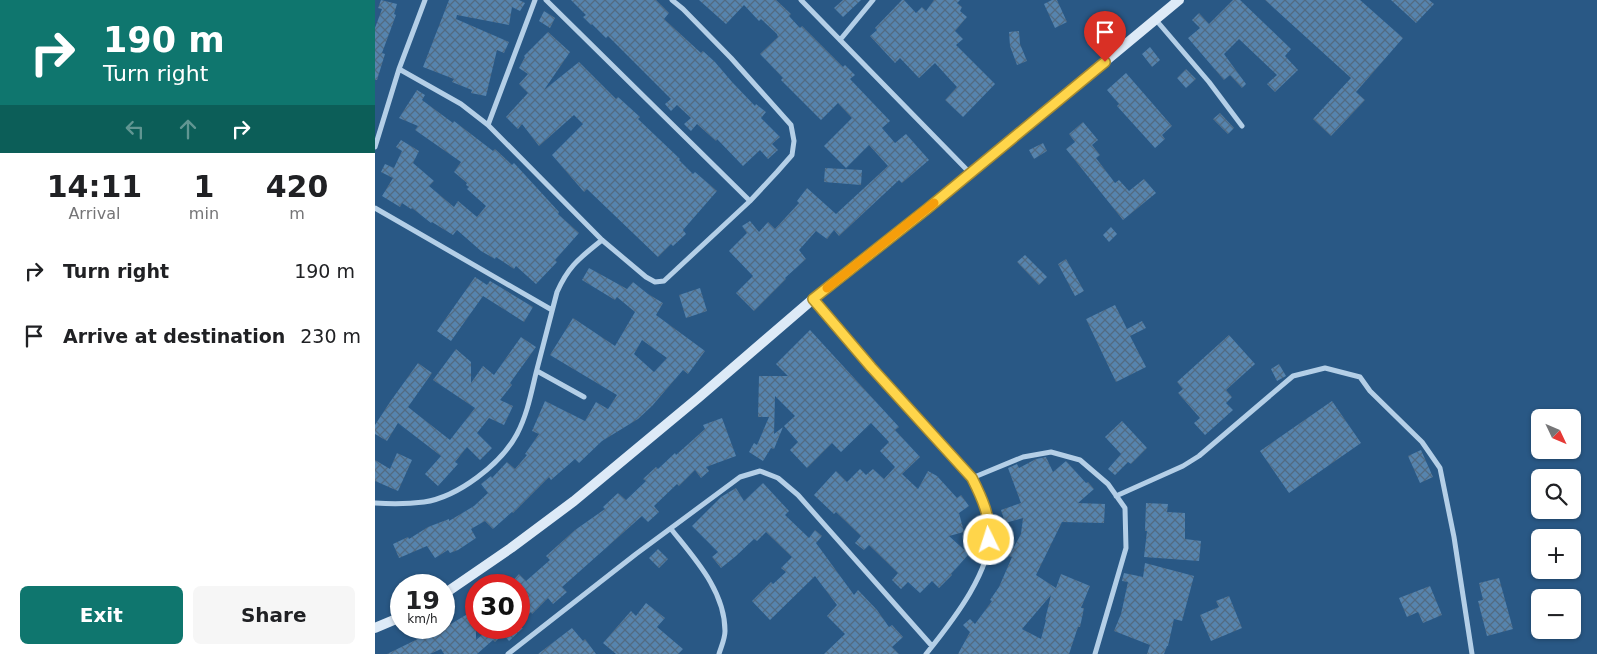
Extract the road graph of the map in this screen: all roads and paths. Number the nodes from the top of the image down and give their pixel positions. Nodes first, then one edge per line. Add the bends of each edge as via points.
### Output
1 (425, 0) edge
2 (535, 0) edge
3 (546, 0) edge
4 (673, 0) edge
5 (801, 0) edge
6 (873, 0) edge
7 (1179, 0) edge
8 (1167, 4) edge
9 (1157, 20) junction
10 (840, 40) junction
11 (399, 69) junction
12 (488, 125) junction
13 (1242, 126) dead end
14 (375, 148) edge
15 (970, 174) junction
16 (750, 200) junction
17 (375, 208) edge
18 (602, 240) junction
19 (813, 299) junction
20 (552, 310) junction
21 (537, 371) junction
22 (584, 397) dead end
23 (972, 478) junction
24 (1116, 496) junction
25 (375, 503) edge
26 (671, 530) junction
27 (455, 586) edge
28 (390, 622) edge
29 (375, 628) edge
30 (932, 646) junction
31 (507, 654) edge
32 (719, 654) edge
33 (926, 654) edge
34 (1095, 654) edge
35 (1472, 654) edge

1 - 11 street
2 - 12 street
3 - 16 street
4 - 16 street via 791,125 795,141 792,154
5 - 10 street
6 - 10 street
7 - 8 main road
8 - 9 main road
9 - 13 street
9 - 15 main road
10 - 15 street
11 - 12 street via 461,104
11 - 14 street
12 - 18 street
15 - 19 main road
16 - 18 street via 664,280 655,282 647,277
17 - 20 street
18 - 20 street via 574,262 564,276
19 - 23 street
19 - 27 main road via 574,501
20 - 21 street
21 - 22 street
21 - 25 street via 517,435 501,458 474,480 449,494 425,502
23 - 24 street via 1023,457 1051,452 1079,460 1108,484
23 - 30 street via 990,527 988,554 970,594
24 - 34 street via 1125,508 1126,548
24 - 35 street via 1199,456 1293,376 1325,368 1360,377 1422,442 1440,468
26 - 30 street via 739,477 760,471 778,478 798,494
26 - 31 street
26 - 32 street via 716,592 723,612 725,633
28 - 29 main road
30 - 33 street

